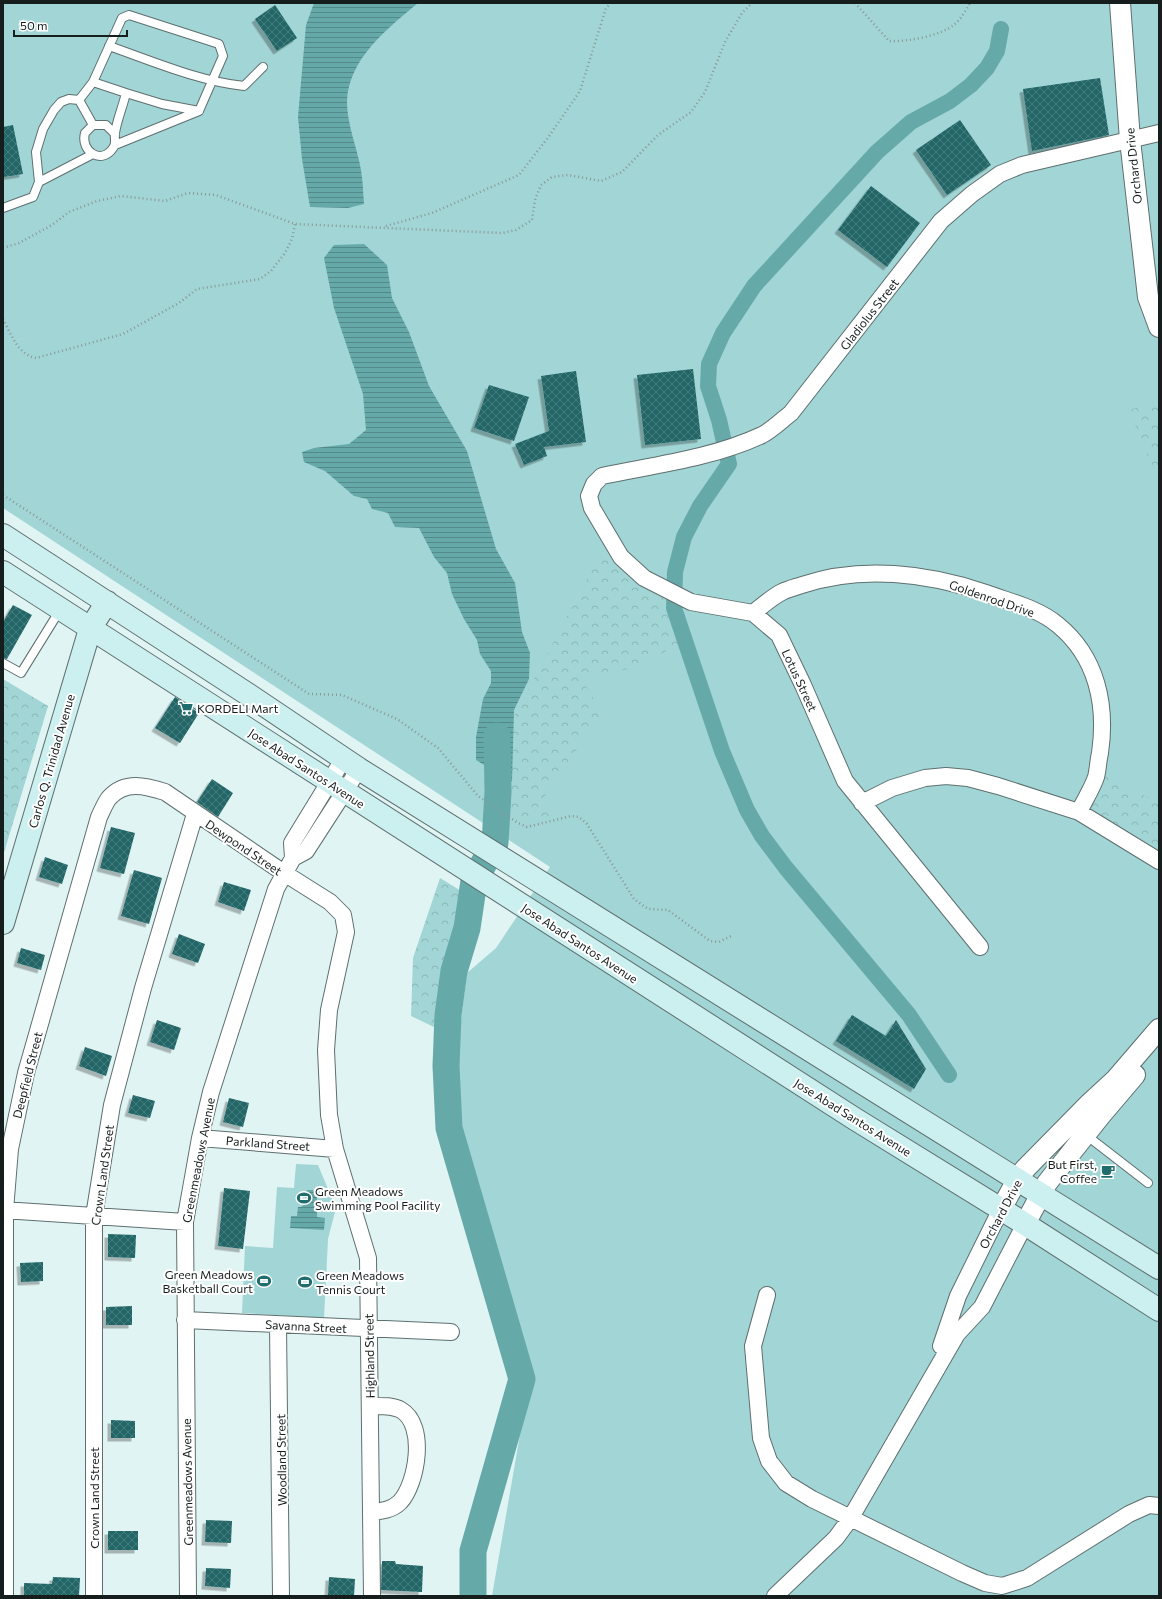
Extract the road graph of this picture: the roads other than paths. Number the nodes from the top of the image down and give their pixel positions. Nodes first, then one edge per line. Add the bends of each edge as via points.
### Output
1 (1120, 3) edge
2 (109, 46) junction
3 (263, 67) dead end
4 (212, 81) junction
5 (93, 82) junction
6 (126, 94) junction
7 (80, 100) junction
8 (199, 111) junction
9 (93, 125) junction
10 (1159, 133) edge
11 (115, 134) junction
12 (1130, 140) junction
13 (115, 145) junction
14 (93, 154) junction
15 (39, 182) junction
16 (3, 208) edge
17 (1159, 328) edge
18 (3, 535) edge
19 (3, 572) edge
20 (107, 602) junction
21 (60, 609) junction
22 (753, 613) junction
23 (90, 629) junction
24 (3, 663) edge
25 (351, 763) junction
26 (124, 787) joint
27 (337, 788) junction
28 (862, 802) junction
29 (1079, 812) junction
30 (195, 814) junction
31 (1159, 861) edge
32 (284, 873) junction
33 (3, 923) edge
34 (346, 932) joint
35 (980, 947) dead end
36 (1159, 1029) edge
37 (1159, 1043) edge
38 (1086, 1134) junction
39 (200, 1138) junction
40 (335, 1149) junction
41 (1016, 1180) junction
42 (1148, 1183) dead end
43 (1040, 1195) junction
44 (1001, 1209) junction
45 (4, 1210) edge
46 (94, 1216) junction
47 (185, 1222) junction
48 (1025, 1224) junction
49 (1159, 1268) edge
50 (767, 1295) dead end
51 (1159, 1310) edge
52 (185, 1320) junction
53 (278, 1325) junction
54 (368, 1329) junction
55 (451, 1332) dead end
56 (921, 1395) junction
57 (370, 1406) junction
58 (1159, 1506) edge
59 (371, 1512) junction
60 (850, 1519) junction
61 (5, 1596) edge
62 (94, 1596) edge
63 (188, 1596) edge
64 (281, 1596) edge
65 (372, 1596) edge
66 (775, 1596) edge

1 - 12 street, Orchard Drive
2 - 4 lane
2 - 4 lane via 122,18 129,15 211,41 219,44 223,56
2 - 5 lane
3 - 4 lane via 244,86
4 - 8 lane
5 - 6 lane
5 - 7 lane
6 - 8 lane
6 - 11 lane
7 - 9 lane
7 - 15 lane via 69,98 61,102 43,129 36,152
8 - 13 lane
9 - 11 lane via 106,125
9 - 14 lane via 84,138 88,151
10 - 12 street, Gladiolus Street
11 - 13 lane
12 - 17 street, Orchard Drive via 1148,296
12 - 22 street, Gladiolus Street via 1022,165 1000,174 972,194 941,221 791,413 763,434 714,452 602,476 594,484 589,496 592,508 621,557 644,578 691,602
13 - 14 lane via 109,153
14 - 15 lane
15 - 16 lane via 33,197
18 - 20 main road
19 - 21 main road, Jose Abad Santos Avenue
20 - 23 main road, Carlos Q. Trinidad Avenue
20 - 25 main road
21 - 23 main road, Jose Abad Santos Avenue
21 - 24 lane via 21,673
22 - 28 street, Lotus Street via 779,635 845,781
22 - 29 street, Goldenrod Drive via 782,592 823,578 870,573 913,576 961,584 1032,609 1057,624 1076,644 1091,666 1099,688 1102,710 1102,739 1096,777
23 - 27 main road, Jose Abad Santos Avenue
23 - 33 main road, Carlos Q. Trinidad Avenue
25 - 27 street, Greenmeadows Avenue
25 - 41 main road
26 - 30 street, Dewpond Street via 144,786 165,792
26 - 45 street, Deepfield Street via 109,798 99,817 56,964 26,1073 10,1149
27 - 32 street, Greenmeadows Avenue via 292,843 293,858
27 - 44 main road, Jose Abad Santos Avenue via 855,1119
28 - 29 street via 892,788 918,780 946,776 968,778 998,786
28 - 35 street, Lotus Street
29 - 31 street
30 - 32 street, Dewpond Street
30 - 46 street, Crown Land Street via 143,988 112,1105
32 - 34 street, Dewpond Street via 330,902 343,915
32 - 39 street, Greenmeadows Avenue via 276,889 211,1092
34 - 40 street, Highland Street via 329,1010 326,1050 329,1116
36 - 41 street, Orchard Drive via 1116,1079
37 - 38 street, Orchard Drive via 1127,1087
38 - 42 lane
38 - 43 street, Orchard Drive
39 - 40 street, Parkland Street
39 - 47 street, Greenmeadows Avenue
40 - 54 street, Highland Street via 368,1258
41 - 43 main road
41 - 44 street, Orchard Drive
43 - 48 street, Orchard Drive
43 - 49 main road
44 - 48 main road, Jose Abad Santos Avenue
44 - 56 street, Orchard Drive via 958,1296 948,1330
45 - 46 street
45 - 61 street, Deepfield Street
46 - 47 street
46 - 62 street, Crown Land Street
47 - 52 street, Greenmeadows Avenue
48 - 51 main road, Jose Abad Santos Avenue
48 - 56 street, Orchard Drive via 982,1307 957,1334
50 - 60 street via 753,1346 761,1438 769,1461 786,1483
52 - 53 street, Savanna Street
52 - 63 street, Greenmeadows Avenue
53 - 54 street, Savanna Street
53 - 64 street, Woodland Street
54 - 55 street, Savanna Street
54 - 57 street, Highland Street
56 - 60 street, Orchard Drive
57 - 59 street, Highland Street
57 - 59 street via 399,1409 407,1414 413,1424 417,1454 409,1488 399,1503 386,1511
58 - 60 street via 1149,1506 1129,1514 1027,1578 1002,1586 985,1583 962,1574
59 - 65 street, Highland Street
60 - 66 street, Orchard Drive via 836,1538

